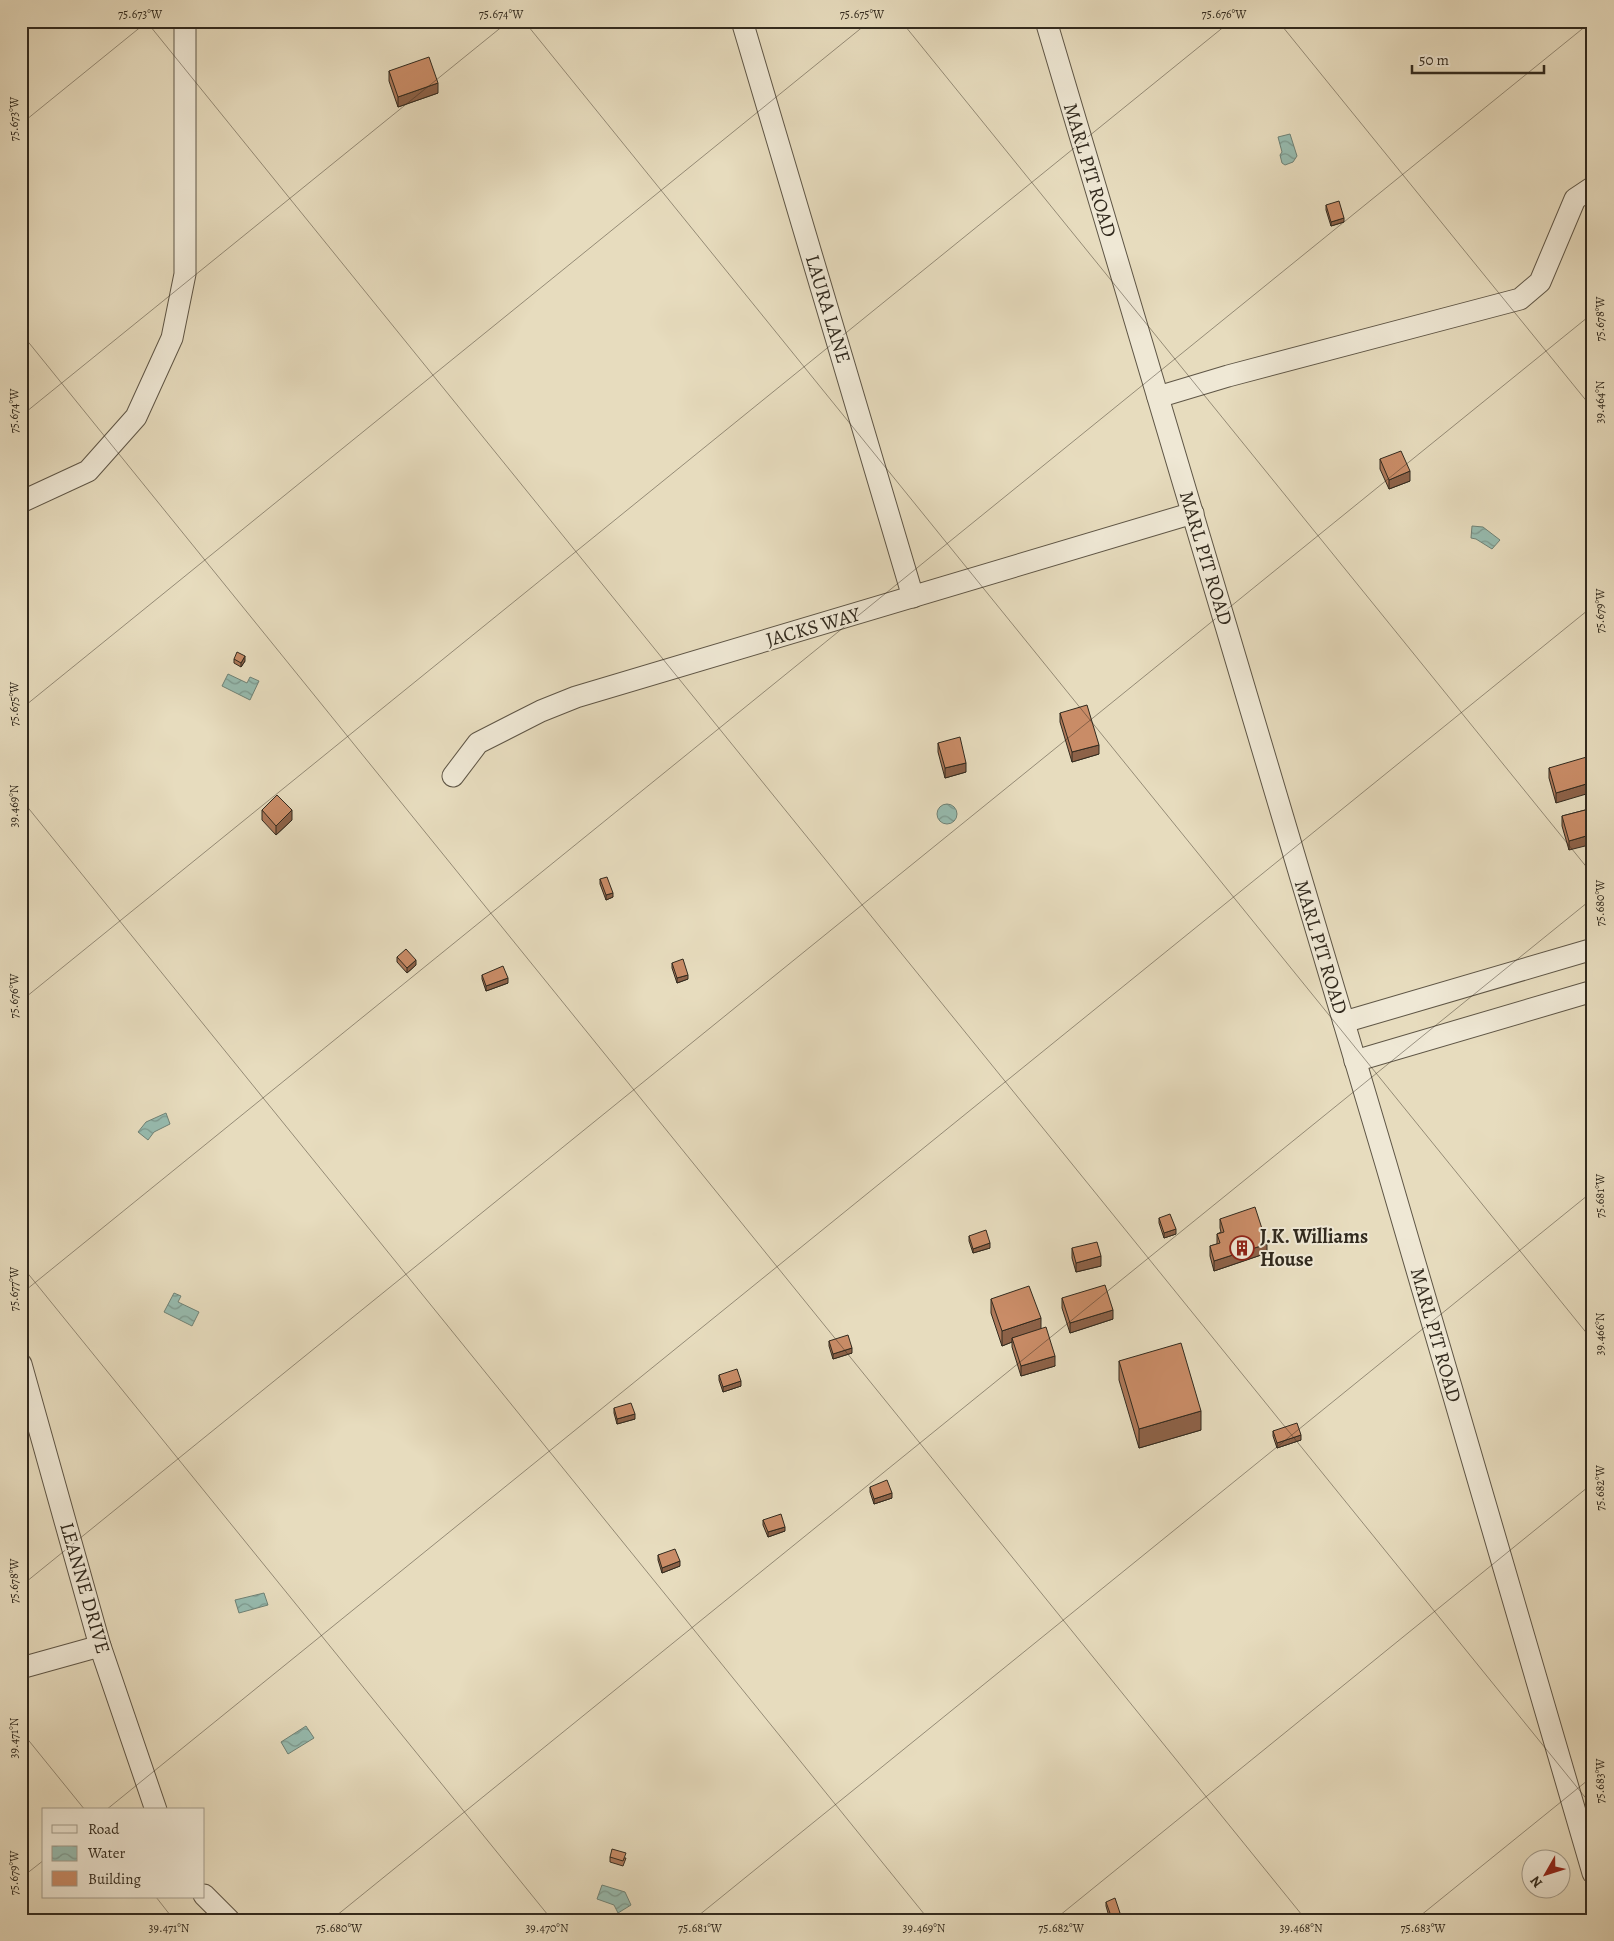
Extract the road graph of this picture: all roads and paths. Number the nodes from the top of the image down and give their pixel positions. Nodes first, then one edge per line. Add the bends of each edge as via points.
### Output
1 (185, 21) edge
2 (742, 21) edge
3 (1046, 21) edge
4 (1593, 187) edge
5 (1158, 397) junction
6 (21, 502) edge
7 (1193, 513) junction
8 (914, 597) junction
9 (454, 776) dead end
10 (1593, 949) edge
11 (1593, 991) edge
12 (1344, 1022) junction
13 (1355, 1061) junction
14 (21, 1364) edge
15 (100, 1646) junction
16 (21, 1668) edge
17 (155, 1808) edge
18 (1593, 1873) edge
19 (205, 1897) edge
20 (229, 1920) edge

1 - 6 street via 185,274 172,338 136,417 88,471
2 - 8 street, LAURA LANE
3 - 5 street, MARL PIT ROAD
4 - 5 street via 1575,199 1540,282 1520,299
5 - 7 street, MARL PIT ROAD
7 - 8 street, JACKS WAY
7 - 12 street, MARL PIT ROAD
8 - 9 street, JACKS WAY via 541,710 478,743
10 - 12 street
11 - 13 street
12 - 13 street, MARL PIT ROAD
13 - 18 street, MARL PIT ROAD
14 - 15 street, LEANNE DRIVE
15 - 16 street
15 - 17 street, LEANNE DRIVE
19 - 20 street

